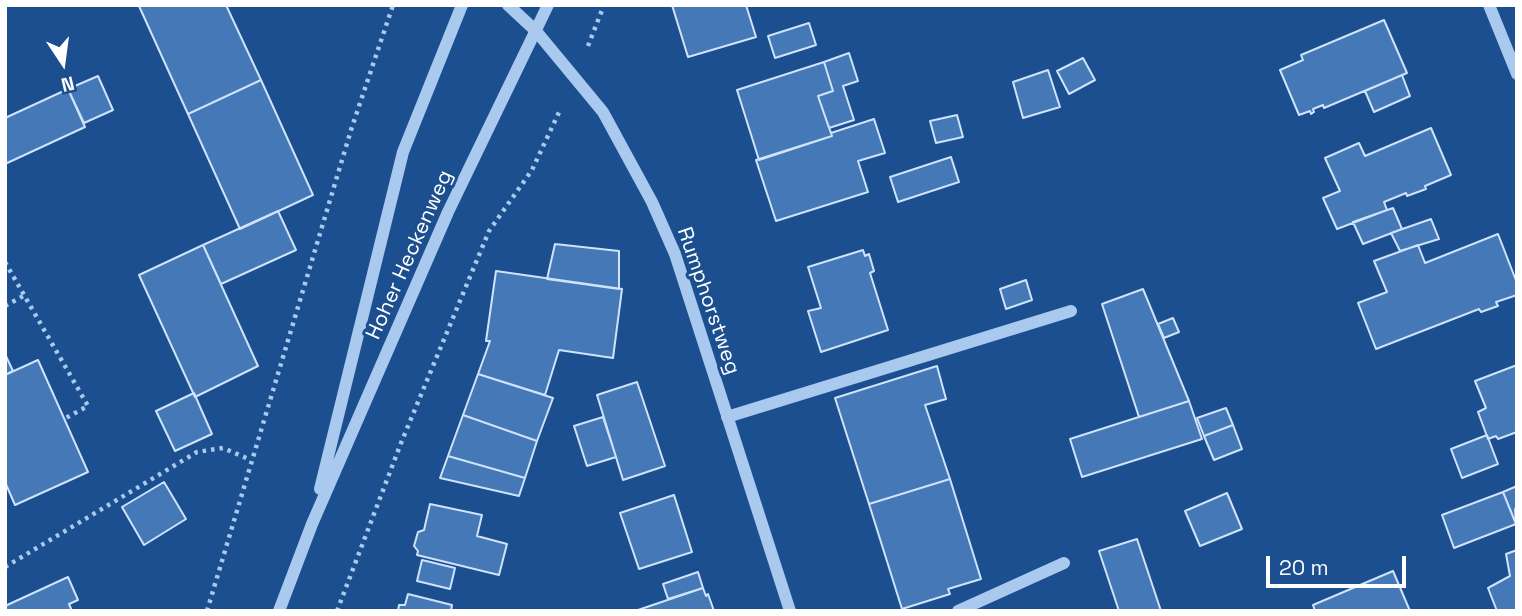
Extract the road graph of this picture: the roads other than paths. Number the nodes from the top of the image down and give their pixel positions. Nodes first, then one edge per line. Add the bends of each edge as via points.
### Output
1 (462, 5) edge
2 (508, 5) edge
3 (548, 5) edge
4 (1489, 5) edge
5 (536, 31) junction
6 (1517, 74) edge
7 (1071, 311) dead end
8 (727, 417) junction
9 (312, 524) junction
10 (1064, 563) dead end
11 (279, 611) edge
12 (790, 611) edge
13 (958, 611) edge

1 - 9 street, Hoher Heckenweg via 403,152
2 - 5 street, Rumphorstweg
3 - 5 street, Hoher Heckenweg
4 - 6 street
5 - 8 street, Rumphorstweg via 603,111 652,202
5 - 9 street, Hoher Heckenweg via 448,212
7 - 8 street
8 - 12 street, Rumphorstweg
9 - 11 street, Hoher Heckenweg
10 - 13 street

